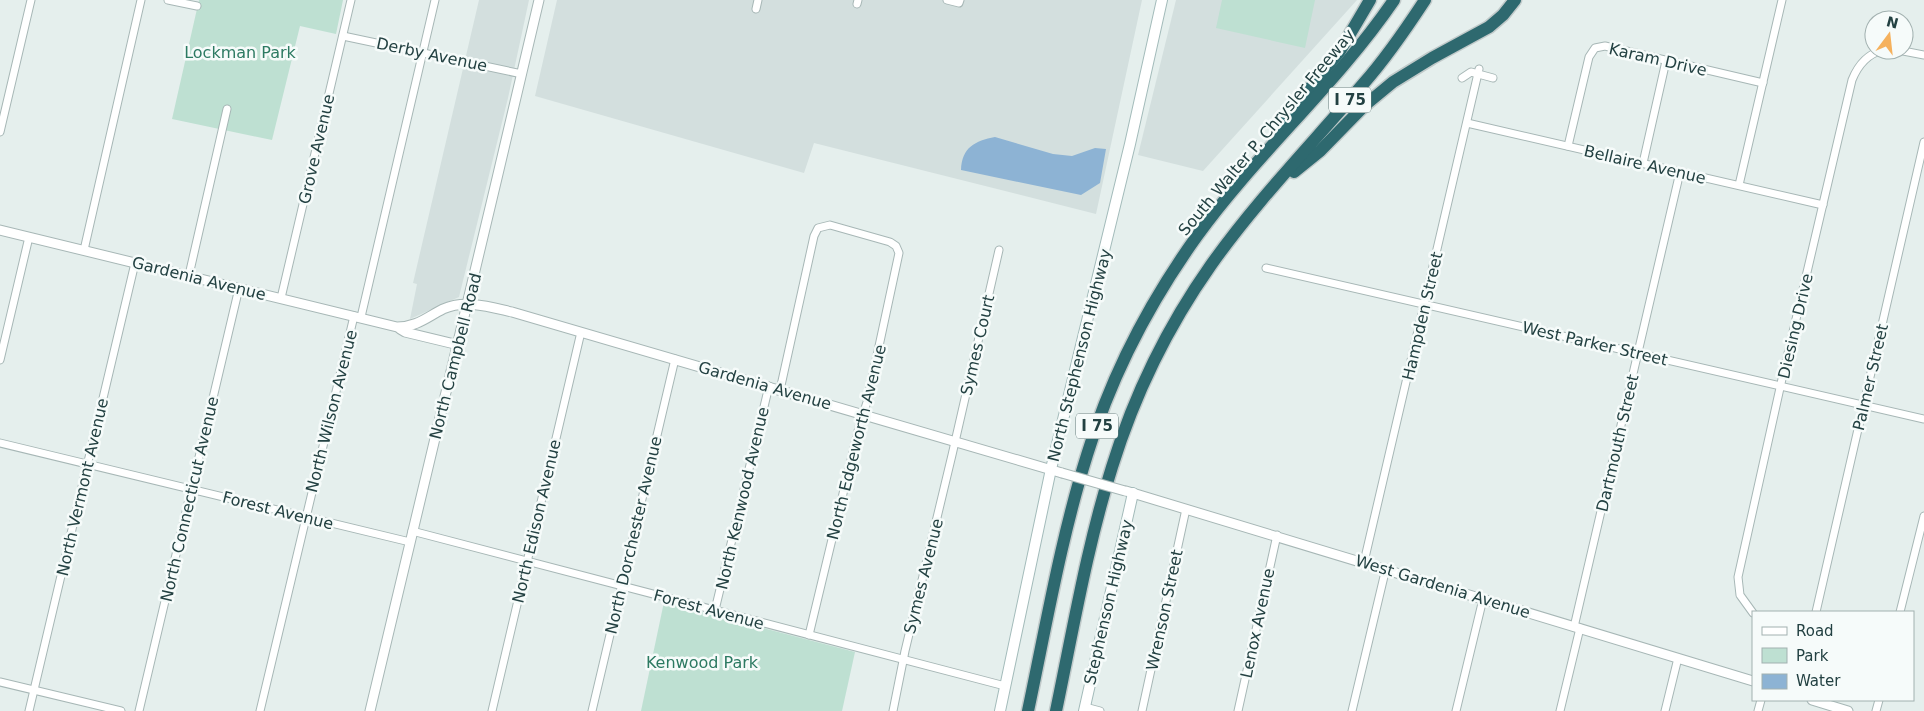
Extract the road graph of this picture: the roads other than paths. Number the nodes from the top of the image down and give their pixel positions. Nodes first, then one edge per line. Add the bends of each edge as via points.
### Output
1 (31, 0) edge
2 (141, 0) edge
3 (168, 0) edge
4 (351, 0) edge
5 (435, 0) edge
6 (539, 0) edge
7 (758, 0) edge
8 (947, 0) edge
9 (1162, 0) edge
10 (1370, 0) edge
11 (1394, 0) edge
12 (1425, 0) edge
13 (1515, 0) edge
14 (1782, 0) edge
15 (959, 1) edge
16 (197, 6) dead end
17 (756, 9) dead end
18 (343, 36) junction
19 (422, 52) junction
20 (1864, 60) edge
21 (1666, 61) junction
22 (1478, 72) junction
23 (522, 74) junction
24 (1462, 78) dead end
25 (1493, 78) dead end
26 (1762, 83) junction
27 (227, 109) dead end
28 (1467, 123) junction
29 (0, 132) edge
30 (1924, 142) edge
31 (1568, 146) junction
32 (1643, 163) junction
33 (1680, 172) junction
34 (1245, 176) junction
35 (1739, 185) junction
36 (1267, 194) junction
37 (1823, 205) junction
38 (0, 230) edge
39 (29, 237) junction
40 (898, 248) joint
41 (84, 250) junction
42 (998, 250) dead end
43 (135, 263) junction
44 (1266, 268) dead end
45 (189, 276) junction
46 (239, 288) junction
47 (281, 298) junction
48 (468, 304) junction
49 (1425, 304) junction
50 (357, 317) junction
51 (397, 327) junction
52 (581, 332) junction
53 (459, 345) junction
54 (1638, 353) junction
55 (675, 359) junction
56 (0, 360) edge
57 (769, 386) junction
58 (1781, 386) junction
59 (780, 390) junction
60 (1863, 405) junction
61 (863, 414) junction
62 (1924, 419) edge
63 (955, 441) junction
64 (0, 443) edge
65 (87, 464) junction
66 (1051, 469) junction
67 (191, 489) junction
68 (1129, 492) junction
69 (1186, 509) junction
70 (1924, 516) edge
71 (306, 517) junction
72 (412, 531) junction
73 (1276, 536) junction
74 (410, 542) junction
75 (526, 561) junction
76 (1364, 562) junction
77 (1386, 568) junction
78 (621, 586) junction
79 (1483, 598) junction
80 (715, 610) junction
81 (1816, 611) edge
82 (1900, 611) edge
83 (1752, 613) edge
84 (1577, 627) junction
85 (809, 635) junction
86 (1678, 658) junction
87 (904, 660) junction
88 (1752, 681) edge
89 (0, 682) edge
90 (1005, 686) junction
91 (34, 690) junction
92 (1815, 701) edge
93 (1085, 709) edge
94 (29, 711) edge
95 (121, 711) edge
96 (139, 711) edge
97 (260, 711) edge
98 (370, 711) edge
99 (492, 711) edge
100 (592, 711) edge
101 (893, 711) edge
102 (1000, 711) edge
103 (1028, 711) edge
104 (1056, 711) edge
105 (1100, 711) edge
106 (1142, 711) edge
107 (1238, 711) edge
108 (1352, 711) edge
109 (1456, 711) edge
110 (1560, 711) edge
111 (1665, 711) edge
112 (1848, 711) edge

1 - 29 street
2 - 41 street
3 - 16 street
4 - 18 street, Grove Avenue
5 - 19 street, North Wilson Avenue
6 - 23 street, North Campbell Road
7 - 17 street
8 - 15 street
9 - 66 main road, North Stephenson Highway
10 - 34 highway via 1340,51
11 - 34 highway, South Walter P. Chrysler Freeway / I 75 via 1351,58
12 - 36 highway, I 75 via 1366,81
13 - 36 highway via 1489,28 1393,82 1320,151
14 - 26 street
18 - 19 street, Derby Avenue
18 - 47 street, Grove Avenue
19 - 23 street, Derby Avenue
19 - 50 street, North Wilson Avenue
20 - 37 street, Diesing Drive via 1855,73
21 - 26 street, Karam Drive
21 - 31 street, Karam Drive via 1605,46 1595,48 1589,57
21 - 32 street
22 - 24 street
22 - 25 street
22 - 28 street, Hampden Street
23 - 48 street, North Campbell Road
26 - 35 street
27 - 45 street
28 - 31 street, Bellaire Avenue
28 - 49 street, Hampden Street
30 - 60 street, Palmer Street
31 - 32 street, Bellaire Avenue
32 - 33 street, Bellaire Avenue
33 - 35 street, Bellaire Avenue
33 - 54 street, Dartmouth Street
34 - 103 highway, South Walter P. Chrysler Freeway / I 75 via 1167,280 1139,328 1112,387 1080,479
35 - 37 street, Bellaire Avenue
36 - 104 highway, I 75 via 1199,282 1162,346 1138,398 1112,465 1100,509
37 - 58 street, Diesing Drive
38 - 39 street, Gardenia Avenue
39 - 41 street, Gardenia Avenue
39 - 56 street
40 - 59 street, North Kenwood Avenue via 890,242 830,225 818,228
40 - 61 street, North Edgeworth Avenue via 895,276
41 - 43 street, Gardenia Avenue
42 - 63 street, Symes Court
43 - 45 street, Gardenia Avenue
43 - 65 street, North Vermont Avenue
44 - 49 street, West Parker Street
45 - 46 street, Gardenia Avenue
46 - 47 street, Gardenia Avenue
46 - 67 street, North Connecticut Avenue
47 - 50 street, Gardenia Avenue
48 - 51 street, Gardenia Avenue via 446,308 416,325
48 - 52 street, Gardenia Avenue via 512,312
48 - 53 street, North Campbell Road
49 - 54 street, West Parker Street
49 - 76 street, Hampden Street
50 - 51 street, Gardenia Avenue
50 - 71 street, North Wilson Avenue
51 - 53 street, Gardenia Avenue via 405,332
52 - 55 street, Gardenia Avenue
52 - 75 street, North Edison Avenue
53 - 72 street, North Campbell Road
54 - 58 street, West Parker Street
54 - 84 street, Dartmouth Street
55 - 57 street, Gardenia Avenue
55 - 78 street, North Dorchester Avenue
57 - 59 street, Gardenia Avenue
57 - 80 street, North Kenwood Avenue
58 - 60 street, West Parker Street
58 - 83 street, Diesing Drive via 1738,578 1740,595
59 - 61 street, Gardenia Avenue
60 - 62 street, West Parker Street
60 - 81 street, Palmer Street
61 - 63 street, Gardenia Avenue
61 - 85 street, North Edgeworth Avenue
63 - 66 street, Gardenia Avenue
63 - 87 street, Symes Avenue
64 - 65 street, Forest Avenue
65 - 67 street, Forest Avenue
65 - 91 street, North Vermont Avenue
66 - 68 street, Gardenia Avenue, bridge
66 - 90 main road, North Stephenson Highway
67 - 71 street, Forest Avenue
67 - 96 street, North Connecticut Avenue
68 - 69 street, West Gardenia Avenue
68 - 93 main road, Stephenson Highway
69 - 73 street, West Gardenia Avenue
69 - 106 street, Wrenson Street
70 - 82 street
71 - 74 street, Forest Avenue
71 - 97 street, North Wilson Avenue
72 - 74 street, North Campbell Road
72 - 75 street, Forest Avenue
73 - 76 street, West Gardenia Avenue
73 - 107 street, Lenox Avenue
74 - 98 street, North Campbell Road
75 - 78 street, Forest Avenue
75 - 99 street, North Edison Avenue
76 - 77 street, West Gardenia Avenue
77 - 79 street, West Gardenia Avenue
77 - 108 street
78 - 80 street, Forest Avenue
78 - 100 street, North Dorchester Avenue
79 - 84 street, West Gardenia Avenue
79 - 109 street
80 - 85 street, Forest Avenue
84 - 86 street, West Gardenia Avenue
84 - 110 street, Dartmouth Street
85 - 87 street, Forest Avenue
86 - 88 street, West Gardenia Avenue
86 - 111 street
87 - 90 street, Forest Avenue
87 - 101 street, Symes Avenue
89 - 91 street
90 - 102 main road, North Stephenson Highway
91 - 94 street, North Vermont Avenue
91 - 95 street
92 - 112 street
93 - 105 street

